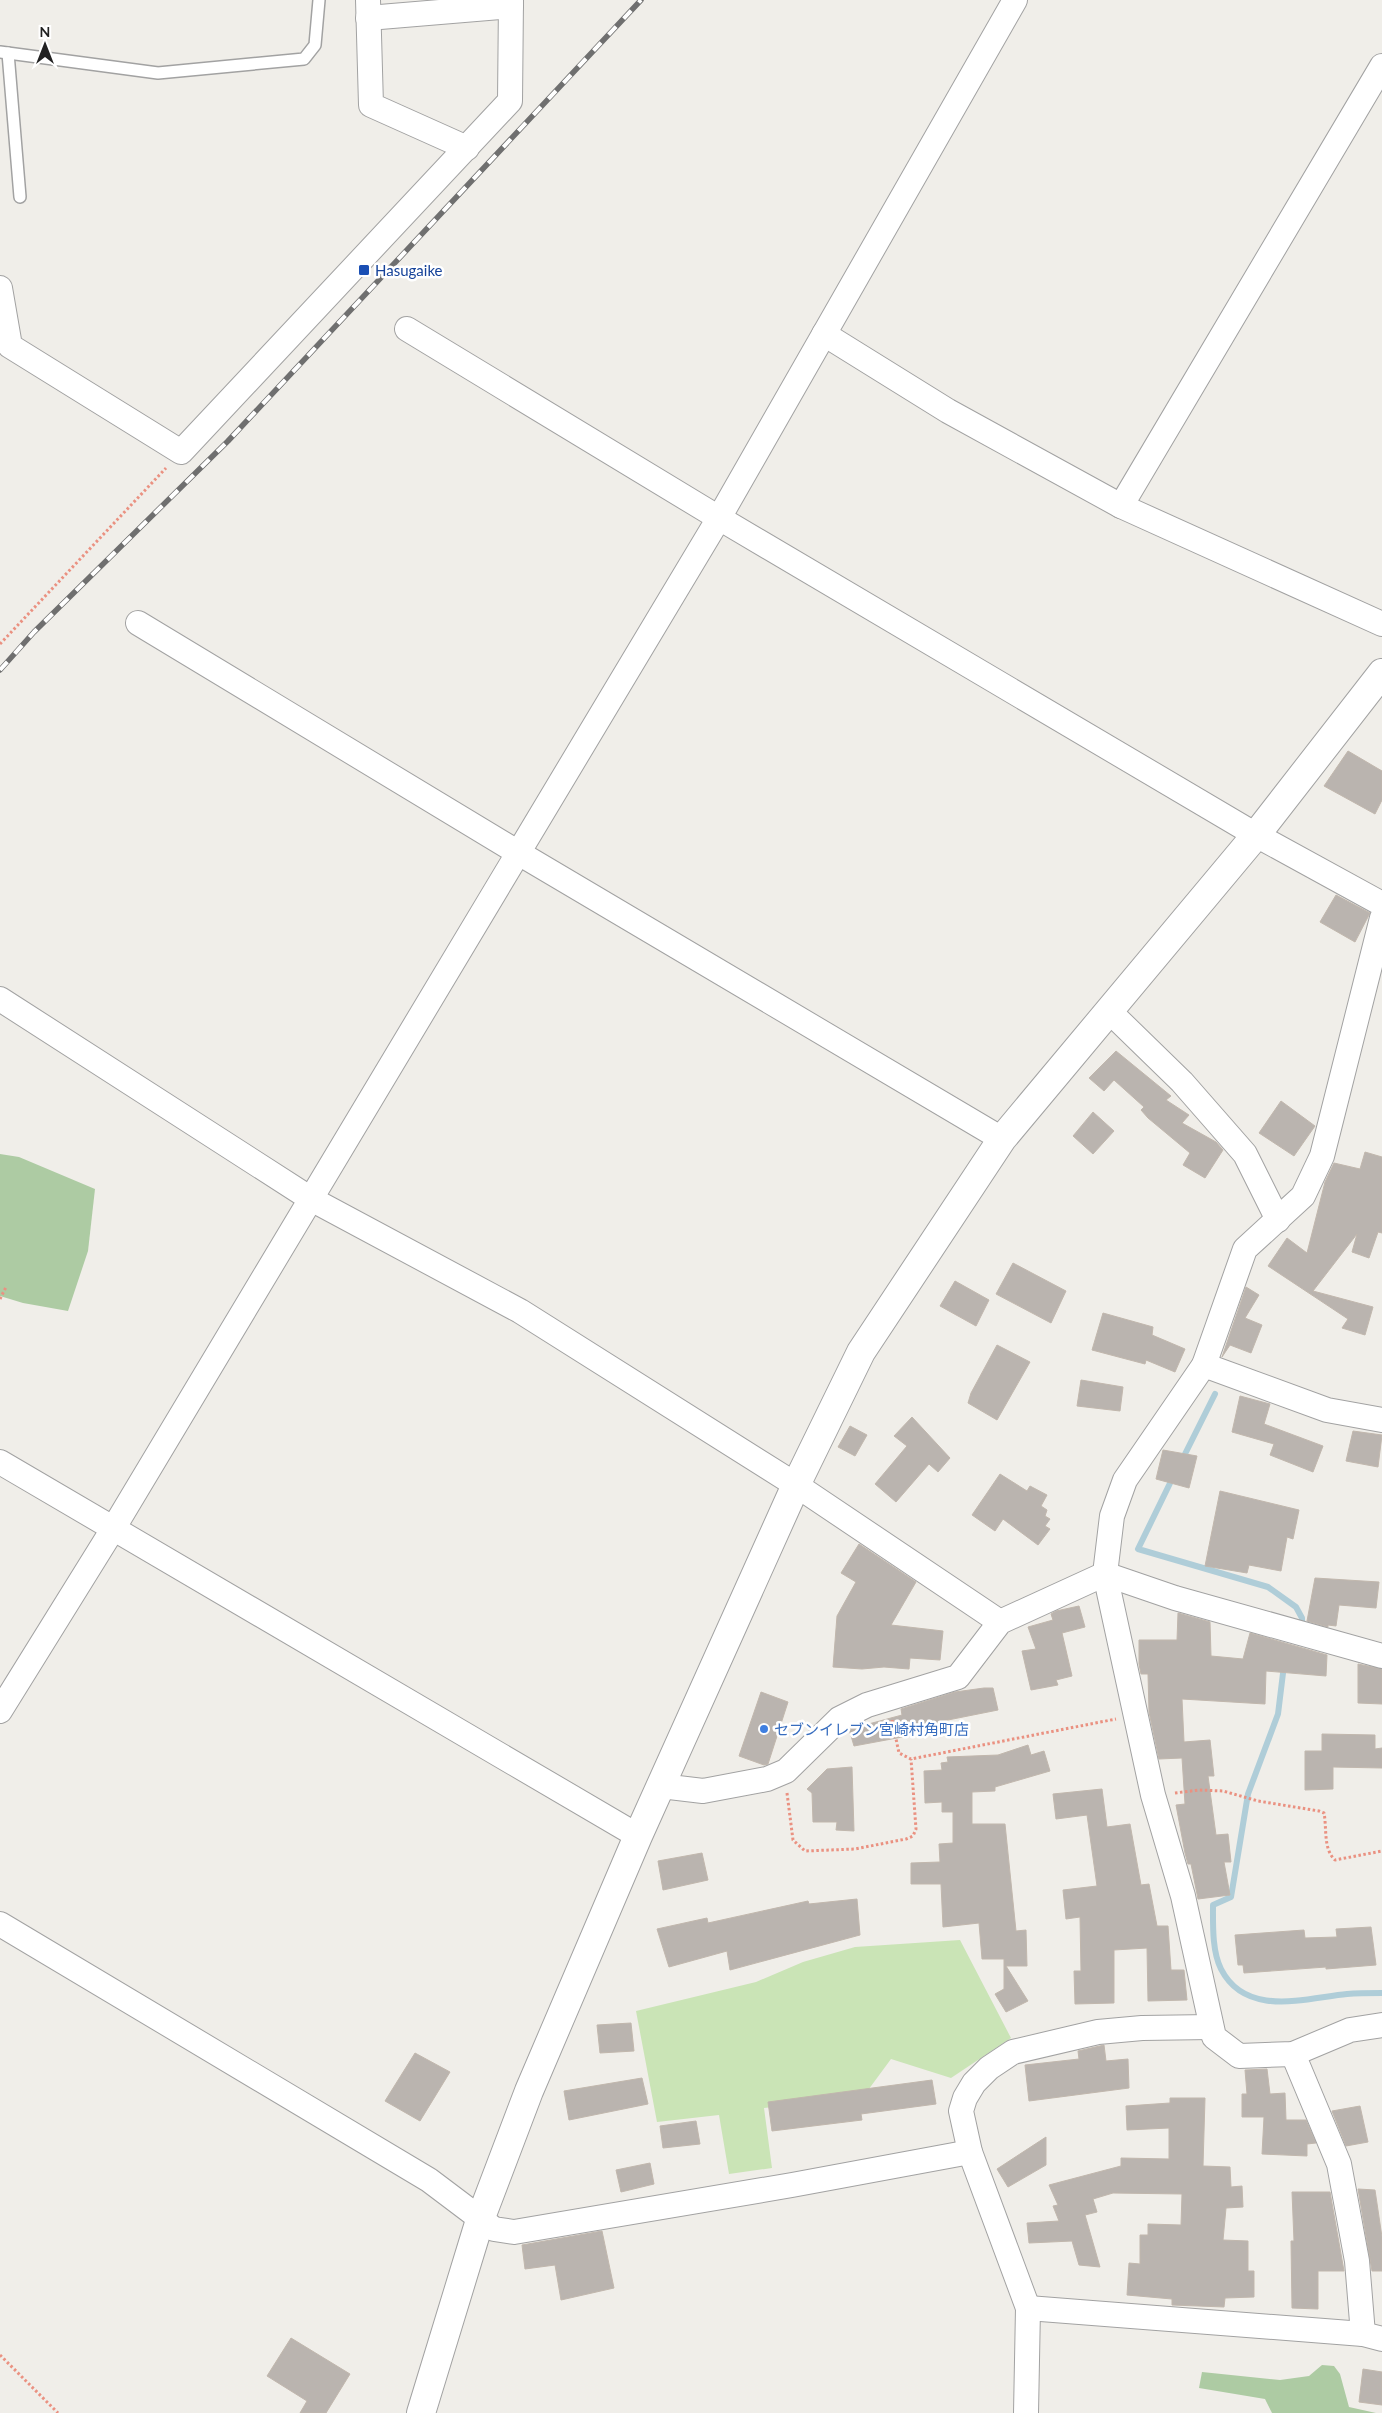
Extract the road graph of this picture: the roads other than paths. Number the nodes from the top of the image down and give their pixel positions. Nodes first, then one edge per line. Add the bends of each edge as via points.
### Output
1 (319, 0) edge
2 (1016, 0) edge
3 (511, 3) edge
4 (368, 9) edge
5 (4, 53) edge
6 (1382, 66) edge
7 (467, 148) junction
8 (20, 197) dead end
9 (0, 288) edge
10 (407, 329) dead end
11 (824, 334) junction
12 (1121, 506) junction
13 (719, 518) junction
14 (138, 623) dead end
15 (1382, 624) edge
16 (1382, 673) edge
17 (1256, 835) junction
18 (517, 852) junction
19 (1382, 904) edge
20 (1382, 918) edge
21 (0, 999) edge
22 (1108, 1010) junction
23 (1002, 1139) junction
24 (311, 1199) junction
25 (1278, 1220) junction
26 (1204, 1365) junction
27 (1382, 1420) edge
28 (0, 1462) edge
29 (796, 1485) junction
30 (113, 1529) junction
31 (1106, 1574) junction
32 (1000, 1622) junction
33 (1382, 1656) edge
34 (0, 1711) edge
35 (661, 1786) junction
36 (638, 1836) junction
37 (0, 1924) edge
38 (1382, 2025) edge
39 (1211, 2027) junction
40 (1293, 2054) junction
41 (970, 2152) junction
42 (480, 2220) junction
43 (1028, 2308) junction
44 (1373, 2336) edge
45 (422, 2413) edge
46 (1026, 2413) edge

1 - 5 lane via 316,45 304,59 158,74
2 - 11 street
3 - 4 street
3 - 7 street via 510,101
4 - 7 street via 371,105
5 - 8 lane
6 - 12 street
7 - 9 street via 181,452 10,346
10 - 13 street
11 - 12 street via 948,411
11 - 13 street
12 - 15 street
13 - 17 street
13 - 18 street
14 - 18 street
16 - 17 street
17 - 19 street
17 - 22 street
18 - 23 street
18 - 24 street
20 - 25 street via 1322,1156 1303,1196
21 - 24 street
22 - 23 street
22 - 25 street via 1182,1082 1244,1154
23 - 29 street via 861,1352
24 - 29 street via 520,1312
24 - 30 street
25 - 26 street via 1245,1249
26 - 27 street via 1327,1410
26 - 31 street via 1125,1480 1112,1516
28 - 30 street
29 - 32 street
29 - 35 street
30 - 34 street
30 - 36 street
31 - 32 street
31 - 33 street via 1175,1598
31 - 39 street via 1153,1796 1183,1896
32 - 35 street via 958,1677 867,1705 840,1719 785,1771 767,1779 703,1791
35 - 36 street
36 - 42 street via 529,2091
37 - 42 street via 429,2180
38 - 40 street via 1350,2030
39 - 40 street via 1214,2038 1239,2056
39 - 41 street via 1098,2032 1013,2052 989,2068 965,2098 961,2110
40 - 44 street via 1340,2164 1356,2262
41 - 42 street via 514,2232 494,2229
41 - 43 street
42 - 45 street
43 - 44 street
43 - 46 street

